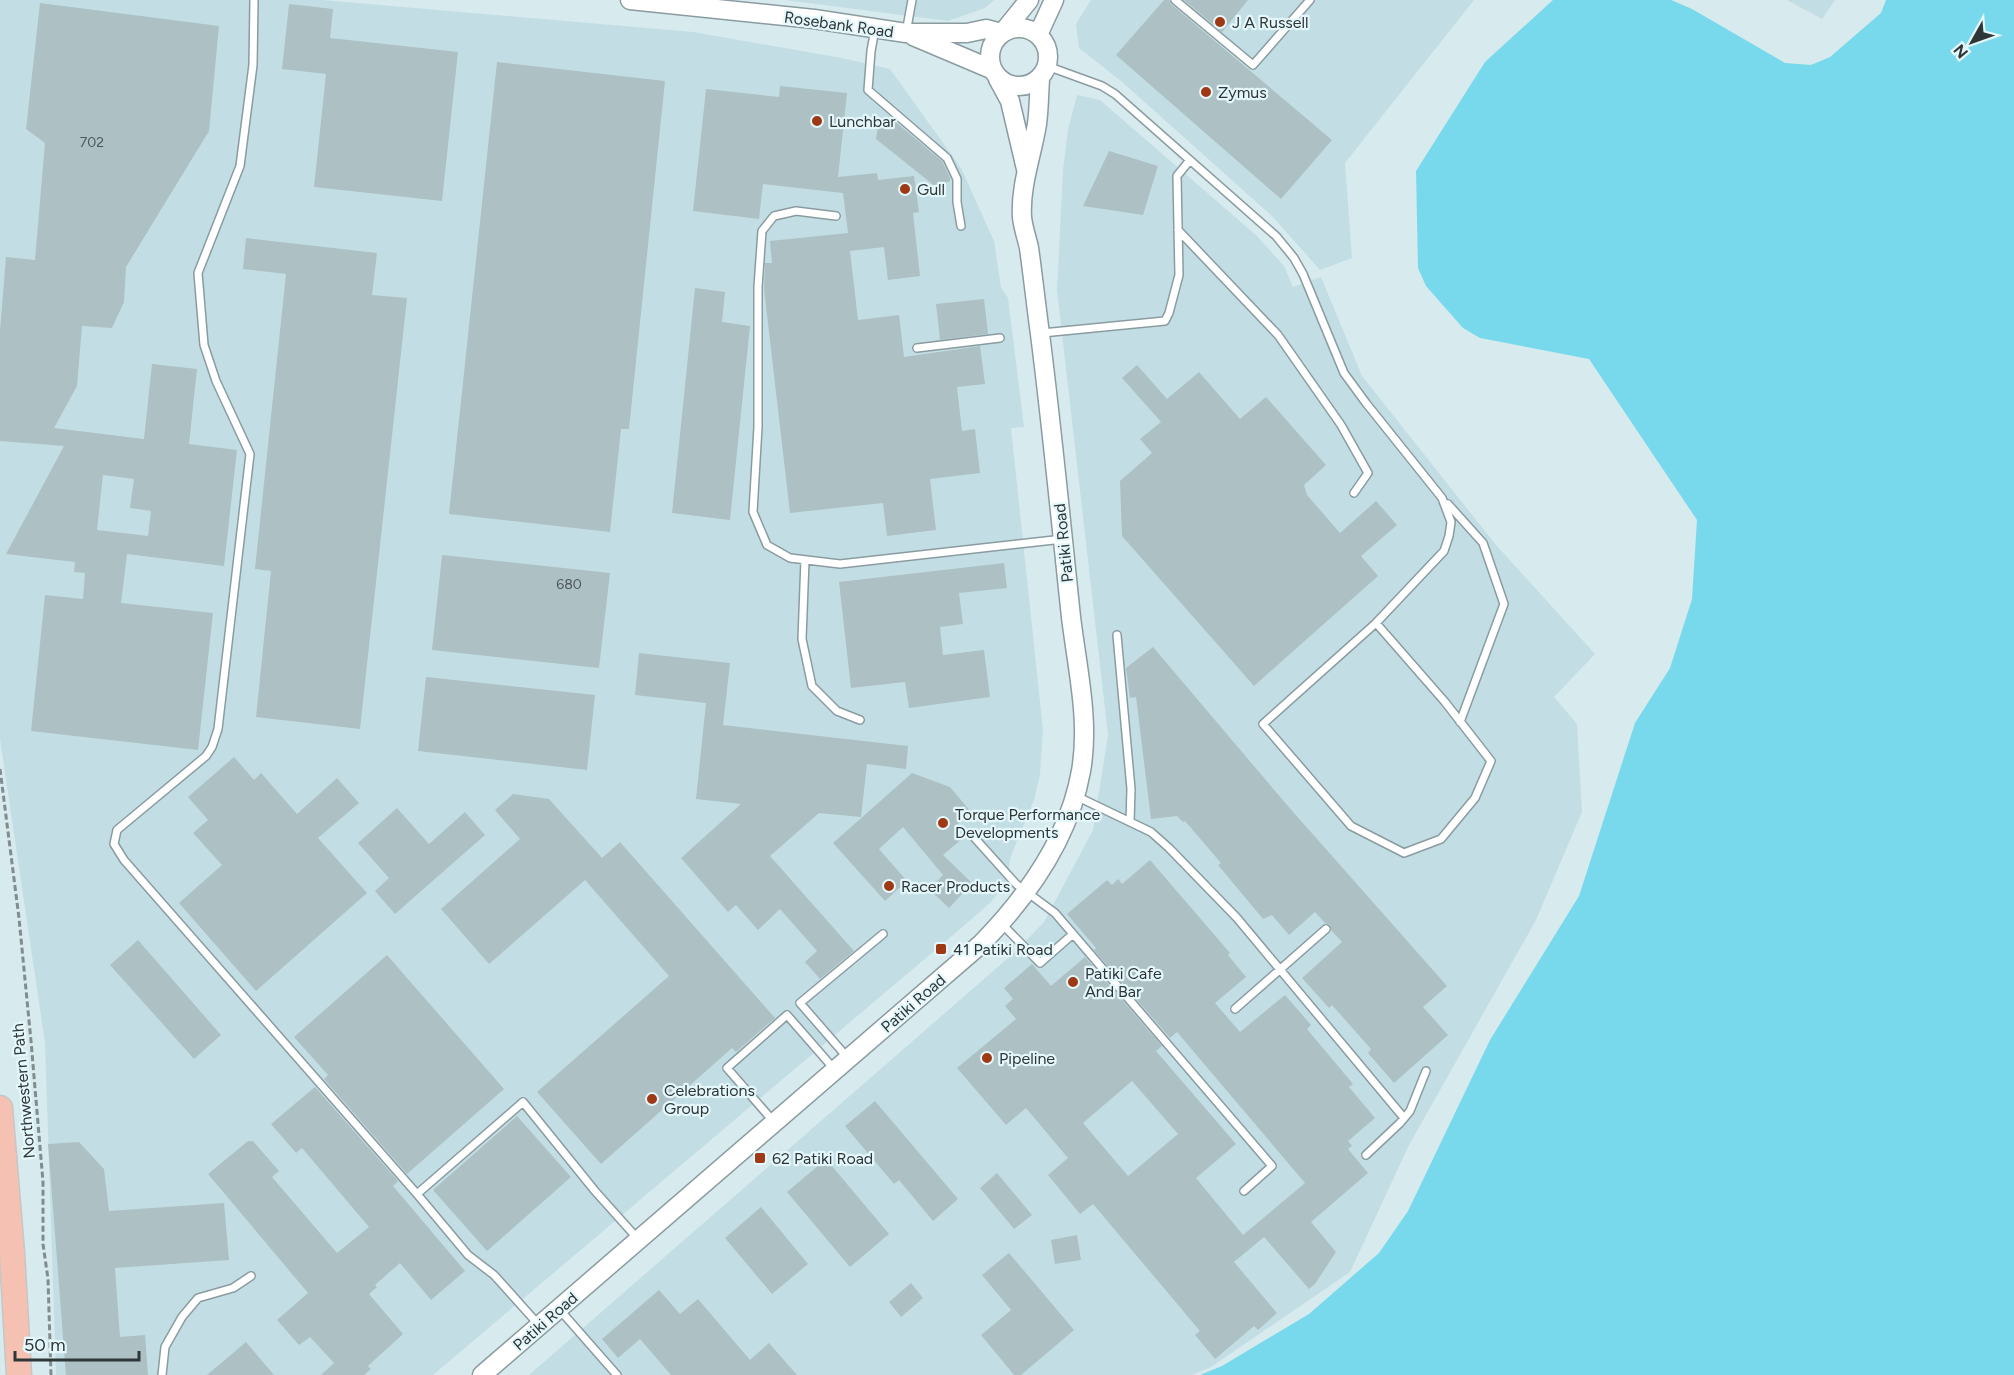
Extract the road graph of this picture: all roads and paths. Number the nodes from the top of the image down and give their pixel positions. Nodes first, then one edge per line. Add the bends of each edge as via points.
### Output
1 (254, 0) edge
2 (630, 0) edge
3 (912, 0) edge
4 (1029, 0) edge
5 (1054, 0) edge
6 (1174, 0) edge
7 (1310, 0) edge
8 (875, 29) junction
9 (1003, 32) junction
10 (906, 33) junction
11 (1038, 35) junction
12 (994, 73) junction
13 (1044, 73) junction
14 (1190, 160) junction
15 (1027, 175) junction
16 (836, 216) dead end
17 (961, 226) dead end
18 (1178, 230) junction
19 (1040, 333) junction
20 (1000, 338) dead end
21 (916, 348) dead end
22 (1354, 493) dead end
23 (1442, 498) junction
24 (1063, 539) junction
25 (805, 560) junction
26 (1376, 623) junction
27 (1117, 635) dead end
28 (860, 720) dead end
29 (1460, 722) junction
30 (0, 770) edge
31 (1075, 796) junction
32 (1130, 822) junction
33 (972, 835) dead end
34 (1028, 891) junction
35 (1001, 923) junction
36 (1326, 929) dead end
37 (883, 934) dead end
38 (1073, 934) junction
39 (1280, 970) junction
40 (1235, 1009) dead end
41 (842, 1064) junction
42 (1426, 1071) dead end
43 (0, 1108) edge
44 (1404, 1118) junction
45 (774, 1122) junction
46 (1366, 1155) dead end
47 (1244, 1191) dead end
48 (417, 1194) junction
49 (639, 1240) junction
50 (251, 1276) dead end
51 (559, 1309) junction
52 (540, 1326) junction
53 (19, 1375) edge
54 (51, 1375) edge
55 (162, 1375) edge
56 (482, 1375) edge
57 (617, 1375) edge

1 - 48 lane via 253,65 240,166 198,273 204,345 250,454 218,729 206,756 117,830 114,844
2 - 8 main road, Rosebank Road
3 - 10 lane
4 - 9 main road
5 - 11 main road
6 - 7 lane via 1253,65
8 - 10 main road, Rosebank Road
8 - 17 lane via 868,90 947,158 957,179
9 - 10 main road, Rosebank Road via 986,29 967,33
9 - 11 main road via 1016,28
9 - 12 main road via 991,46 989,58
10 - 12 main road, Rosebank Road
11 - 13 main road via 1047,47
12 - 13 main road via 1013,87 1023,87
12 - 15 main road, Patiki Road via 1010,101
13 - 14 lane via 1102,86
13 - 15 main road, Patiki Road
14 - 18 lane via 1177,176
14 - 23 lane via 1267,226 1294,258 1344,373
15 - 19 main road, Patiki Road via 1022,219
16 - 25 lane via 796,211 774,216 762,231 753,512 768,545 790,558
18 - 19 lane via 1179,275 1165,321
18 - 22 lane via 1278,335 1335,416 1368,472
19 - 24 main road, Patiki Road
20 - 21 lane
23 - 26 lane via 1450,522 1444,551
23 - 29 lane via 1483,543 1504,604
24 - 25 lane via 840,564
24 - 31 main road, Patiki Road via 1084,743
25 - 28 lane via 802,639 812,686 837,711
26 - 29 lane
26 - 29 lane via 1263,724 1352,826 1404,853 1441,840 1474,798 1491,761
27 - 32 lane via 1131,789
30 - 54 path, Northwestern Path via 43,1182
31 - 32 lane
31 - 34 main road, Patiki Road via 1052,852
32 - 39 lane via 1151,832 1169,848 1237,918
33 - 34 lane via 1016,884
34 - 35 main road, Patiki Road
34 - 38 lane
35 - 38 lane via 1040,963
35 - 41 main road, Patiki Road
36 - 39 lane
37 - 41 lane via 800,1004
38 - 47 lane via 1272,1166
39 - 40 lane
39 - 44 lane
41 - 45 main road, Patiki Road
41 - 45 lane via 787,1015 727,1068
42 - 44 lane
43 - 53 highway
44 - 46 lane
45 - 49 main road, Patiki Road
48 - 49 lane via 523,1102
48 - 52 lane via 468,1255 494,1275
49 - 51 main road, Patiki Road
50 - 55 lane via 233,1287 198,1298 165,1347
51 - 52 main road, Patiki Road
51 - 57 lane
52 - 56 main road, Patiki Road

